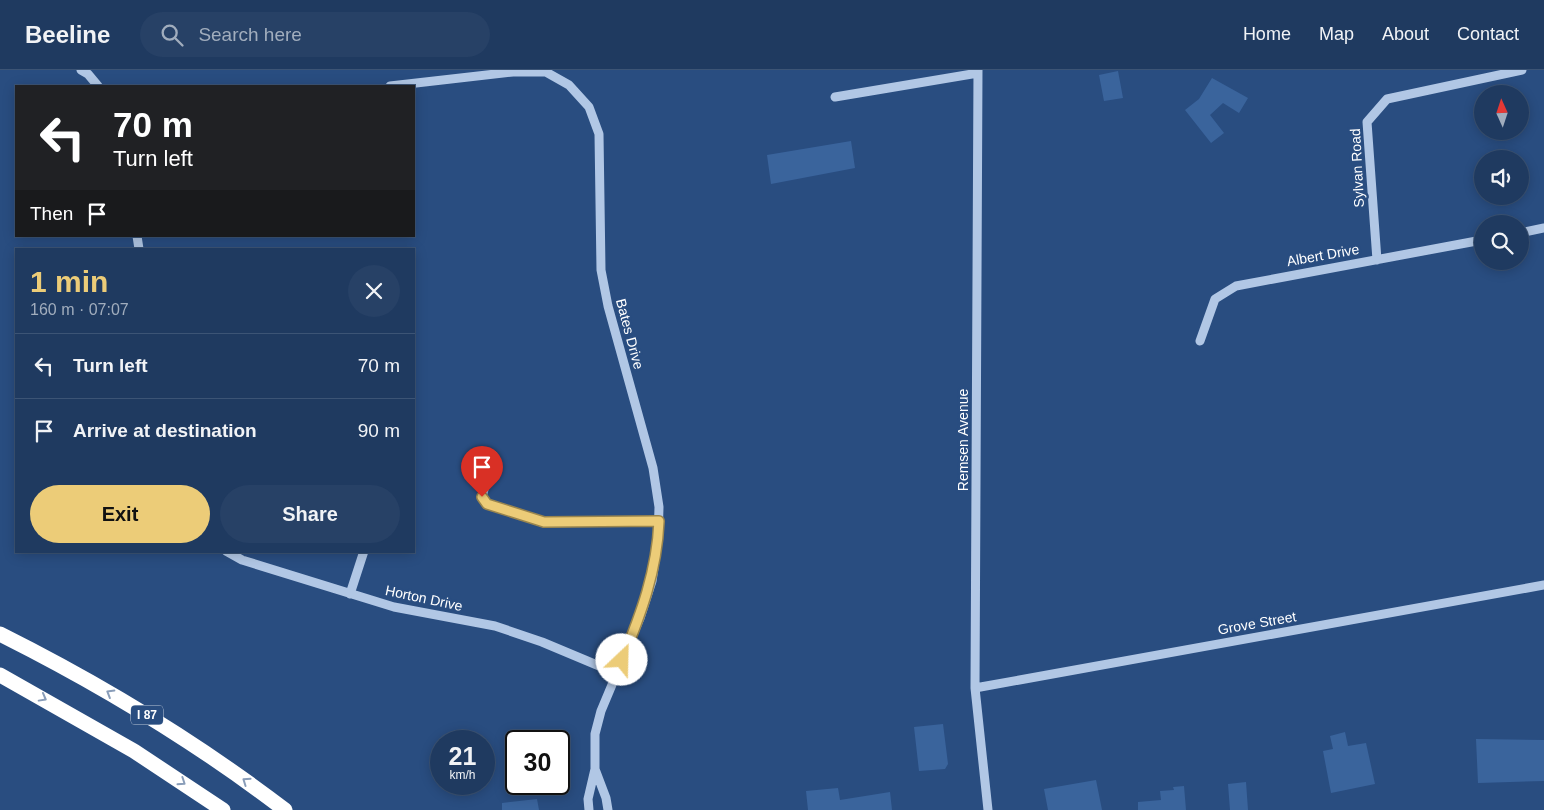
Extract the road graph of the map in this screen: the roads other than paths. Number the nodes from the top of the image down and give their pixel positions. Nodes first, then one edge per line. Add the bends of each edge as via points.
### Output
1 (81, 70) edge
2 (1522, 70) edge
3 (978, 72) edge
4 (97, 85) edge
5 (399, 85) edge
6 (834, 97) dead end
7 (1544, 228) edge
8 (1529, 231) edge
9 (1474, 242) edge
10 (1377, 260) junction
11 (1200, 341) dead end
12 (493, 456) dead end
13 (659, 521) junction
14 (230, 553) edge
15 (363, 553) edge
16 (1544, 585) edge
17 (350, 594) junction
18 (0, 634) edge
19 (616, 673) junction
20 (0, 675) edge
21 (975, 688) junction
22 (595, 769) junction
23 (223, 810) edge
24 (285, 810) edge
25 (589, 810) edge
26 (608, 810) edge
27 (988, 810) edge

1 - 4 street
2 - 10 street, Sylvan Road via 1387,99 1367,122
3 - 6 street
3 - 21 street, Remsen Avenue
5 - 13 street, Bates Drive via 513,72 546,72 569,85 589,107 599,134 604,288 653,468
7 - 8 street
9 - 10 street, Albert Drive
10 - 11 street, Albert Drive via 1236,286 1215,299
12 - 13 street via 482,497 487,504 544,522
13 - 19 street, Bates Drive via 652,581
14 - 17 street, Horton Drive via 242,560
15 - 17 street
16 - 21 street, Grove Street
17 - 19 street, Horton Drive via 394,607 495,626
24 -> 18 highway, I 87 via 205,752 154,720
19 - 22 street, Bates Drive via 595,734
20 -> 23 highway via 127,746
21 - 27 street, Remsen Avenue
22 - 25 street, Bates Drive via 588,799
22 - 26 street, Bates Drive

